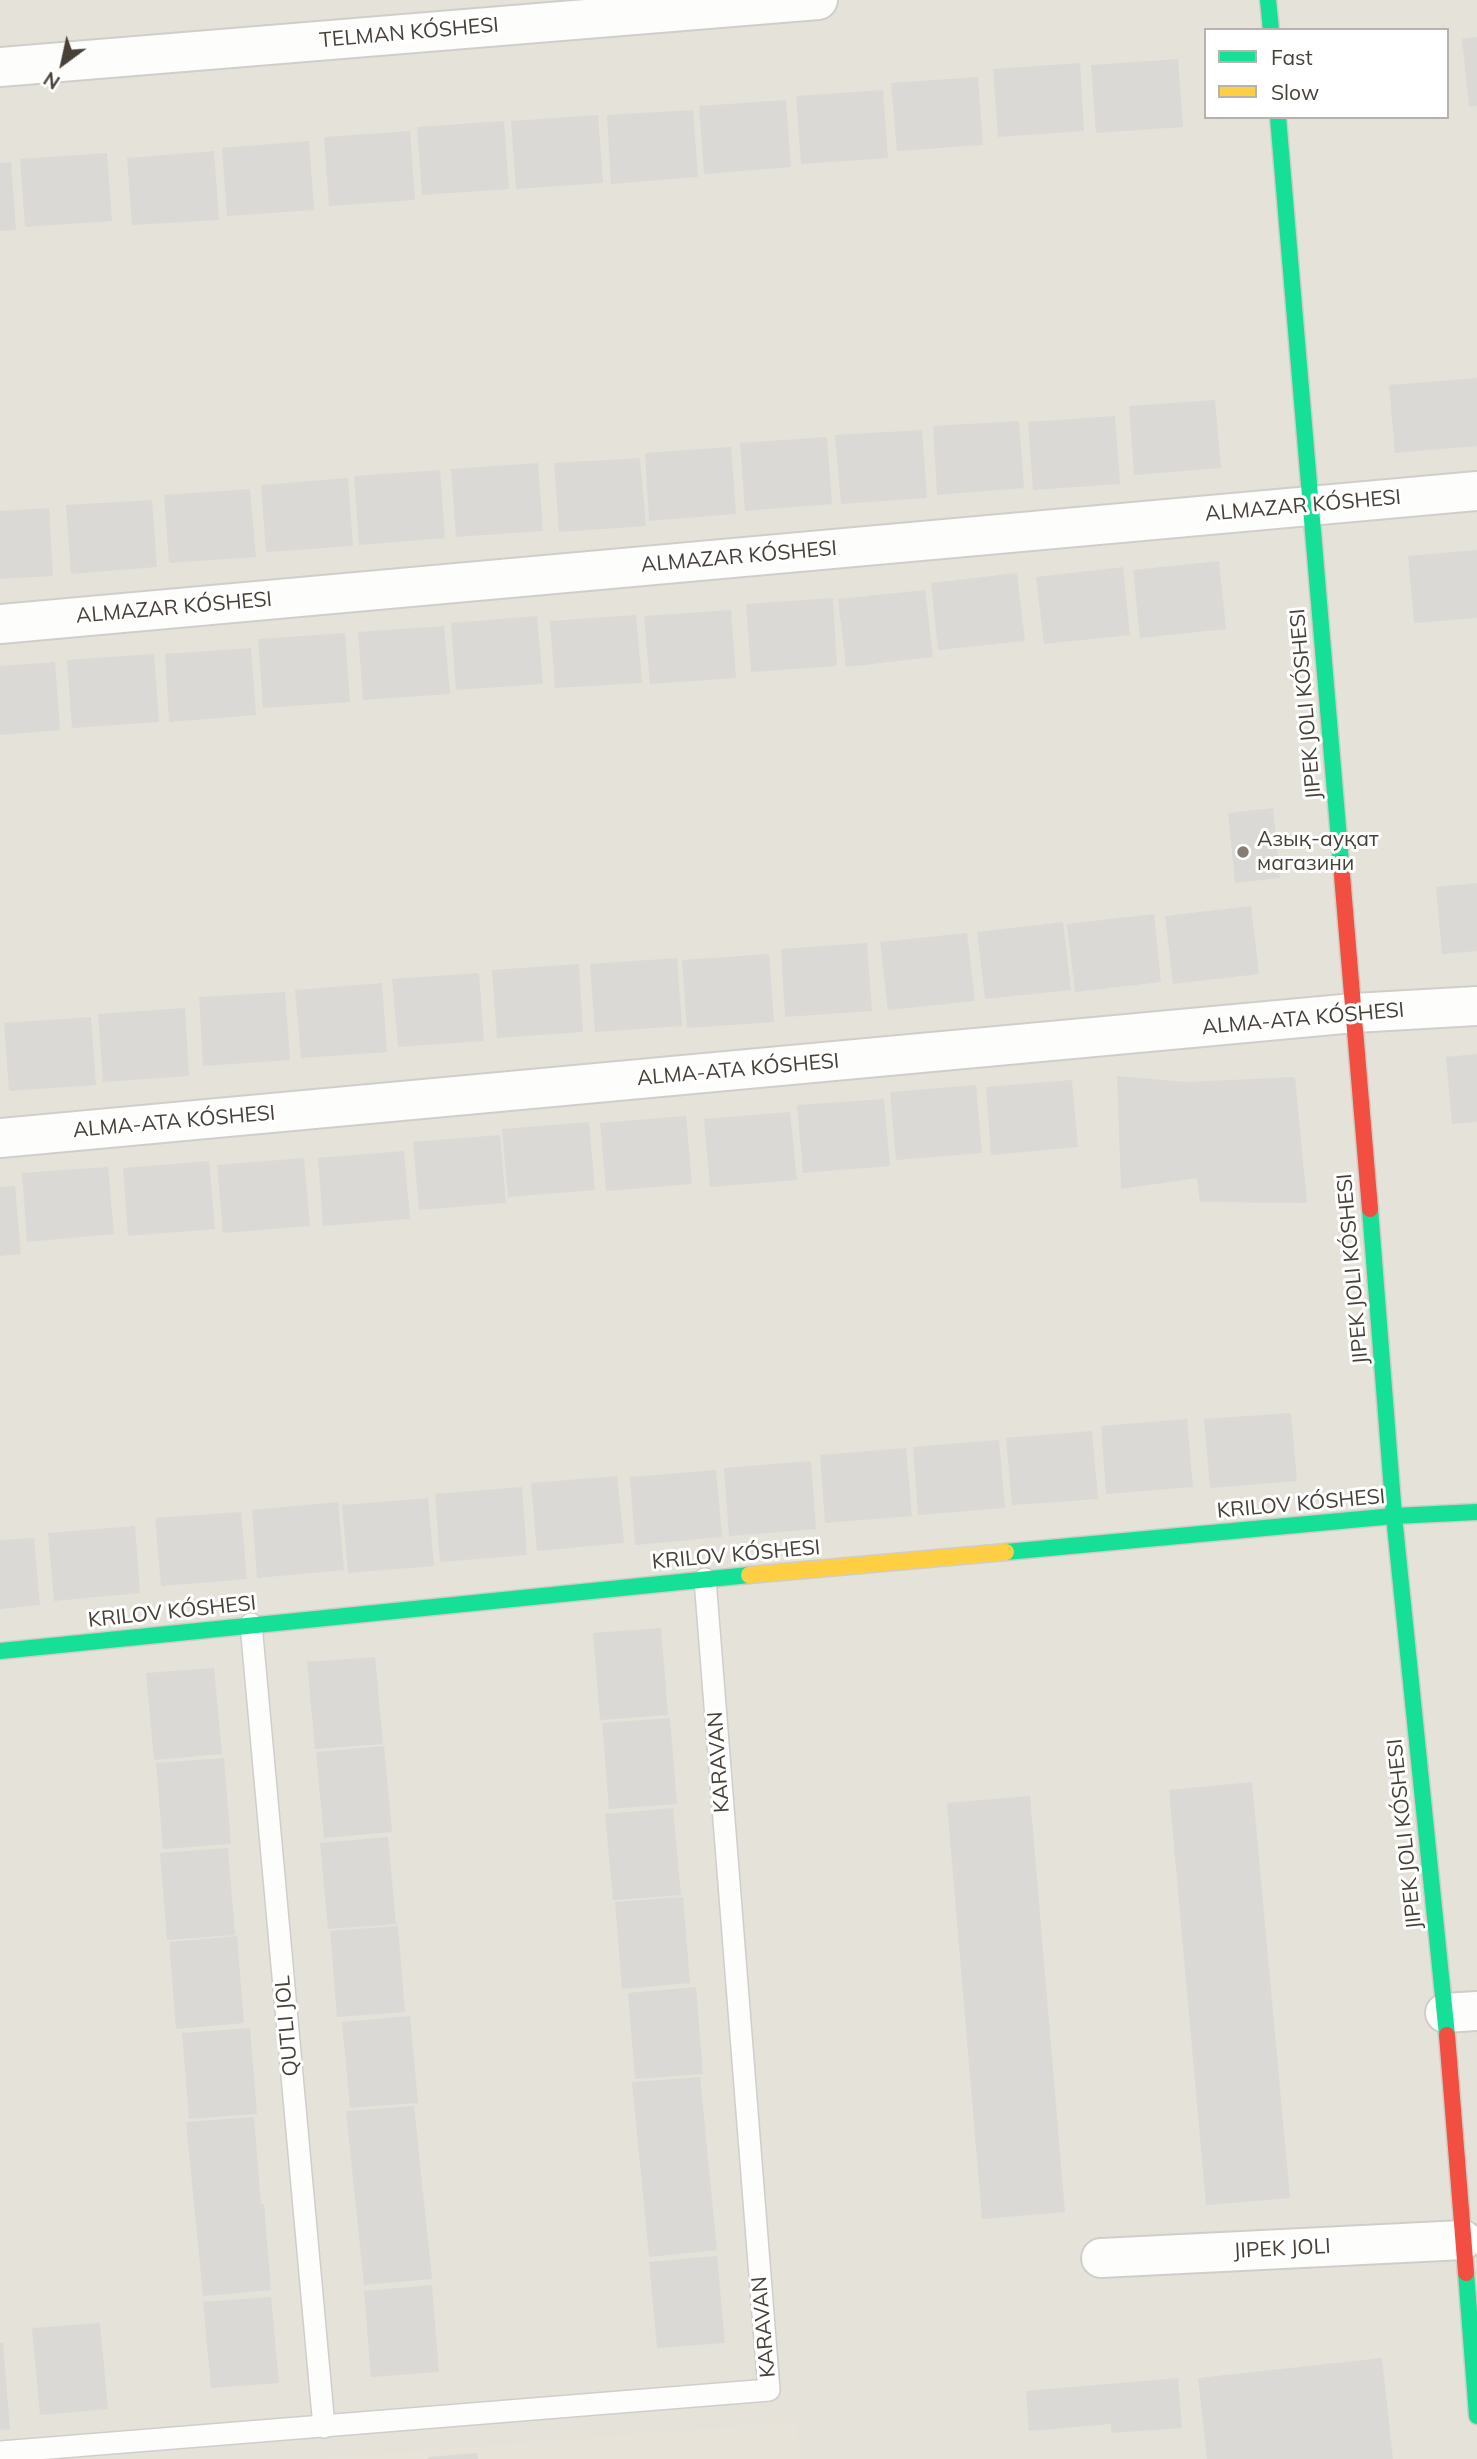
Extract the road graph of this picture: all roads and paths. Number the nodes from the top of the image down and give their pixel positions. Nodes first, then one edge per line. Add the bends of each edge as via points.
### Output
1 (818, 0) edge
2 (1268, 0) edge
3 (1270, 28) edge
4 (0, 67) edge
5 (1278, 119) edge
6 (1477, 491) edge
7 (1311, 506) junction
8 (0, 624) edge
9 (1477, 1006) edge
10 (1354, 1013) junction
11 (0, 1138) edge
12 (1477, 1512) edge
13 (1394, 1516) junction
14 (705, 1579) junction
15 (251, 1624) junction
16 (0, 1651) edge
17 (1461, 2012) edge
18 (1463, 2239) junction
19 (1101, 2258) dead end
20 (1477, 2416) edge
21 (324, 2427) junction
22 (0, 2452) edge

1 - 4 street, TELMAN KÓSHESI
2 - 3 street
5 - 7 street
6 - 7 street, ALMAZAR KÓSHESI
7 - 8 street, ALMAZAR KÓSHESI
7 - 10 street
9 - 10 street, ALMA-ATA KÓSHESI
10 - 11 street, ALMA-ATA KÓSHESI
10 - 13 street
12 - 13 street
13 - 14 street
13 - 17 street
14 - 15 street
14 - 21 lane, KARAVAN via 769,2390
15 - 16 street
15 - 21 lane, QUTLI JOL
17 - 18 street
18 - 19 street, JIPEK JOLI
18 - 20 street
21 - 22 lane, KARAVAN

